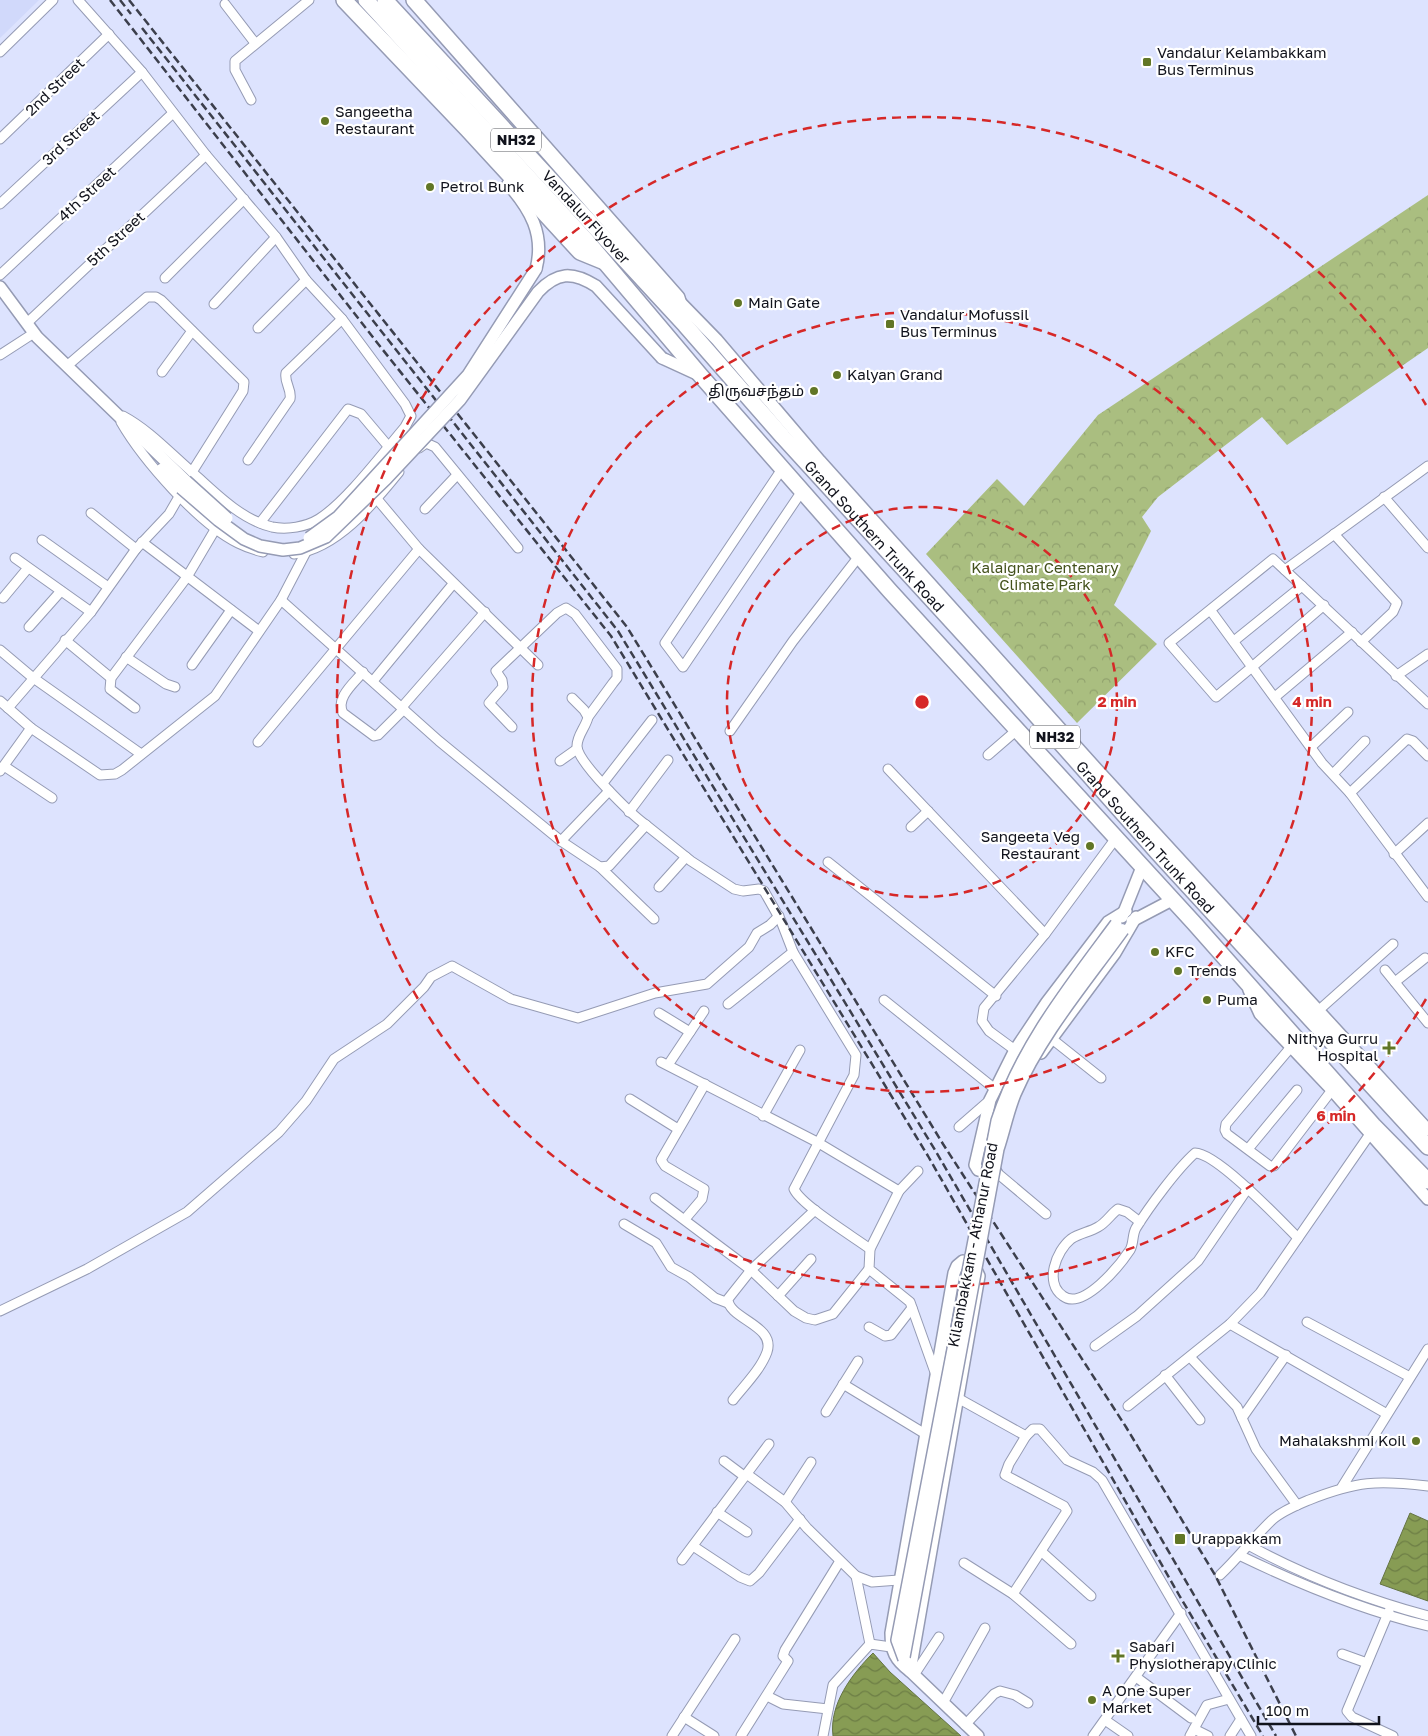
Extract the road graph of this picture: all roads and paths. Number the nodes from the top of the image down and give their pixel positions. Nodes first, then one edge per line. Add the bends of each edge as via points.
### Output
1 (52, 0) edge
2 (78, 0) edge
3 (309, 0) edge
4 (344, 0) edge
5 (366, 0) edge
6 (385, 0) edge
7 (414, 0) edge
8 (225, 4) dead end
9 (109, 34) junction
10 (254, 43) junction
11 (0, 52) edge
12 (142, 72) junction
13 (251, 100) dead end
14 (451, 112) junction
15 (173, 113) junction
16 (0, 139) edge
17 (206, 155) junction
18 (244, 199) junction
19 (0, 204) edge
20 (276, 237) junction
21 (606, 262) junction
22 (0, 275) edge
23 (165, 278) dead end
24 (306, 280) junction
25 (0, 287) edge
26 (677, 298) junction
27 (214, 304) dead end
28 (342, 319) junction
29 (27, 323) junction
30 (685, 325) junction
31 (258, 328) dead end
32 (192, 331) junction
33 (34, 333) junction
34 (0, 355) edge
35 (68, 365) junction
36 (162, 372) dead end
37 (701, 376) junction
38 (116, 413) junction
39 (411, 416) junction
40 (429, 443) junction
41 (388, 446) junction
42 (152, 451) junction
43 (248, 460) dead end
44 (1428, 466) edge
45 (782, 469) junction
46 (192, 472) junction
47 (457, 475) junction
48 (802, 491) junction
49 (180, 495) junction
50 (1384, 497) junction
51 (377, 499) junction
52 (425, 509) dead end
53 (91, 513) dead end
54 (260, 523) junction
55 (216, 528) junction
56 (1334, 534) junction
57 (42, 540) dead end
58 (139, 546) junction
59 (518, 548) dead end
60 (1428, 548) edge
61 (419, 549) junction
62 (306, 552) junction
63 (860, 556) junction
64 (15, 558) dead end
65 (28, 568) junction
66 (1285, 570) junction
67 (186, 577) junction
68 (454, 584) junction
69 (1302, 586) junction
70 (108, 587) junction
71 (61, 591) junction
72 (3, 598) dead end
73 (281, 600) junction
74 (1324, 605) junction
75 (231, 610) junction
76 (1211, 610) junction
77 (90, 612) junction
78 (485, 612) junction
79 (29, 627) dead end
80 (260, 632) junction
81 (1352, 632) junction
82 (65, 640) junction
83 (1234, 641) junction
84 (1361, 642) junction
85 (336, 648) junction
86 (520, 648) junction
87 (0, 650) edge
88 (1428, 654) edge
89 (126, 657) junction
90 (192, 665) dead end
91 (538, 665) dead end
92 (1252, 667) junction
93 (364, 672) junction
94 (1396, 676) junction
95 (32, 677) junction
96 (111, 678) junction
97 (373, 681) junction
98 (175, 687) dead end
99 (1275, 697) junction
100 (572, 698) dead end
101 (0, 701) edge
102 (1428, 704) edge
103 (8, 708) junction
104 (135, 708) dead end
105 (403, 708) junction
106 (1348, 712) dead end
107 (588, 717) junction
108 (652, 720) dead end
109 (512, 727) dead end
110 (31, 728) junction
111 (1017, 730) junction
112 (730, 731) dead end
113 (1366, 741) dead end
114 (258, 742) dead end
115 (1311, 747) junction
116 (577, 750) junction
117 (140, 754) junction
118 (988, 755) dead end
119 (1428, 756) edge
120 (668, 760) dead end
121 (560, 761) dead end
122 (3, 764) edge
123 (888, 769) dead end
124 (1332, 774) junction
125 (603, 783) junction
126 (609, 791) junction
127 (1350, 793) junction
128 (52, 798) dead end
129 (928, 810) junction
130 (629, 812) junction
131 (1428, 822) edge
132 (646, 825) junction
133 (911, 827) dead end
134 (1116, 838) junction
135 (561, 841) junction
136 (1394, 854) junction
137 (686, 857) junction
138 (828, 862) dead end
139 (600, 867) junction
140 (1142, 867) junction
141 (659, 887) dead end
142 (1428, 897) edge
143 (1172, 900) junction
144 (1126, 911) junction
145 (778, 916) junction
146 (1136, 917) junction
147 (654, 919) dead end
148 (1120, 927) junction
149 (1045, 934) junction
150 (1393, 944) dead end
151 (793, 952) junction
152 (1425, 958) dead end
153 (1385, 970) dead end
154 (1241, 975) junction
155 (1395, 982) junction
156 (996, 996) junction
157 (884, 1000) dead end
158 (728, 1004) dead end
159 (1319, 1010) junction
160 (704, 1011) dead end
161 (659, 1013) dead end
162 (1427, 1019) edge
163 (690, 1032) junction
164 (1052, 1039) junction
165 (1291, 1047) junction
166 (800, 1050) dead end
167 (1015, 1050) junction
168 (1101, 1078) dead end
169 (705, 1084) junction
170 (995, 1089) junction
171 (1297, 1090) dead end
172 (1332, 1090) junction
173 (630, 1099) dead end
174 (990, 1100) junction
175 (763, 1116) junction
176 (959, 1127) dead end
177 (678, 1129) junction
178 (1428, 1130) edge
179 (1370, 1134) junction
180 (817, 1142) junction
181 (1428, 1147) edge
182 (1248, 1149) junction
183 (918, 1171) dead end
184 (996, 1172) junction
185 (1428, 1181) edge
186 (1248, 1188) junction
187 (898, 1191) junction
188 (655, 1198) dead end
189 (1428, 1198) edge
190 (815, 1210) junction
191 (1046, 1214) dead end
192 (685, 1219) junction
193 (1140, 1222) junction
194 (624, 1224) dead end
195 (1298, 1238) junction
196 (870, 1249) junction
197 (812, 1259) dead end
198 (869, 1269) junction
199 (751, 1270) junction
200 (778, 1296) junction
201 (728, 1303) junction
202 (912, 1308) junction
203 (0, 1311) edge
204 (1307, 1322) dead end
205 (1230, 1324) junction
206 (869, 1327) dead end
207 (1095, 1346) dead end
208 (1428, 1349) edge
209 (1286, 1355) junction
210 (1190, 1357) junction
211 (858, 1361) dead end
212 (1424, 1365) edge
213 (1165, 1375) junction
214 (937, 1377) junction
215 (1410, 1377) junction
216 (843, 1384) junction
217 (957, 1399) junction
218 (733, 1400) dead end
219 (1128, 1406) dead end
220 (826, 1412) dead end
221 (1387, 1414) junction
222 (1242, 1418) junction
223 (1200, 1420) dead end
224 (927, 1436) junction
225 (1026, 1436) junction
226 (770, 1444) dead end
227 (724, 1462) dead end
228 (811, 1462) dead end
229 (746, 1476) junction
230 (1428, 1486) edge
231 (1342, 1487) junction
232 (786, 1502) junction
233 (1296, 1505) junction
234 (717, 1512) junction
235 (800, 1519) junction
236 (747, 1532) dead end
237 (692, 1546) junction
238 (1250, 1546) junction
239 (1042, 1552) junction
240 (1241, 1556) junction
241 (682, 1560) dead end
242 (840, 1561) junction
243 (964, 1563) dead end
244 (1220, 1575) dead end
245 (856, 1576) junction
246 (899, 1580) junction
247 (1013, 1594) junction
248 (1091, 1596) dead end
249 (1391, 1606) junction
250 (1181, 1613) junction
251 (1388, 1616) junction
252 (1428, 1616) edge
253 (1428, 1626) edge
254 (986, 1628) dead end
255 (939, 1637) dead end
256 (735, 1639) dead end
257 (870, 1644) junction
258 (1071, 1644) dead end
259 (891, 1647) junction
260 (1342, 1654) dead end
261 (1367, 1663) junction
262 (912, 1673) junction
263 (1136, 1676) junction
264 (767, 1696) junction
265 (1229, 1699) junction
266 (943, 1703) junction
267 (1028, 1703) dead end
268 (828, 1709) junction
269 (684, 1717) junction
270 (1190, 1718) dead end
271 (1241, 1719) junction
272 (1105, 1720) junction
273 (965, 1725) junction
274 (1192, 1732) edge
275 (672, 1736) edge
276 (714, 1736) edge
277 (741, 1736) edge
278 (822, 1736) edge
279 (978, 1736) edge
280 (1093, 1736) edge
281 (1128, 1736) edge
282 (1208, 1736) edge
283 (1230, 1736) edge
284 (1251, 1736) edge
285 (1393, 1736) edge

1 - 11 street
2 - 9 street
3 - 10 street
4 - 14 highway
5 - 21 highway, Vandalur Flyover / NH32
6 - 30 highway, Vandalur Flyover / NH32
7 - 26 highway
8 - 10 street
9 - 12 street
9 - 16 street, 2nd Street
10 - 13 street via 234,65
12 - 15 street
12 - 19 street, 3rd Street
14 - 21 highway via 580,252
14 - 42 street, bridge via 523,202 539,239 536,269 468,374 338,517 311,537 292,542 257,538 236,526
15 - 17 street
15 - 22 street, 4th Street
17 - 18 street
17 - 29 street, 5th Street
18 - 20 street
18 - 23 street
20 - 24 street
20 - 27 street
21 - 37 highway, Grand Southern Trunk Road / NH32
24 - 28 street
24 - 31 street
25 - 29 street
26 - 30 highway
26 - 159 street via 1093,765
28 - 39 street
28 - 43 street via 289,369 285,378 291,394 288,404
29 - 33 street
30 - 181 highway, Grand Southern Trunk Road / NH32 via 1158,853
32 - 35 street via 160,300 147,297
32 - 36 street
32 - 46 street via 241,376 244,386
33 - 34 street
33 - 35 street
35 - 38 street
37 - 42 street, bridge via 662,358 596,286 568,276 550,279 538,292 460,400 347,518 326,537 300,548 283,550 244,539 181,488 153,460
37 - 45 highway, Grand Southern Trunk Road / NH32
38 - 42 street
38 - 46 street via 144,428
38 - 49 street via 132,440
39 - 40 street
39 - 41 street
40 - 47 street
40 - 51 street via 422,445
41 - 54 street via 335,506 318,519 301,527 285,528
41 - 54 street via 361,414 348,409
44 - 50 street
45 - 48 highway, Grand Southern Trunk Road / NH32
45 - 48 street via 665,643 683,667
46 - 54 street
47 - 52 street
47 - 59 street
48 - 63 highway, Grand Southern Trunk Road / NH32
49 - 55 street
49 - 58 street via 169,514
50 - 56 street
50 - 60 street
51 - 61 street
51 - 62 street via 334,537
53 - 58 street
55 - 62 street via 238,544 265,553
55 - 67 street
56 - 66 street
56 - 84 street via 1397,603 1393,612
57 - 70 street
58 - 67 street
58 - 70 street
61 - 68 street
61 - 85 street
62 - 73 street
63 - 111 highway, Grand Southern Trunk Road / NH32
63 - 112 street via 793,641
64 - 65 street
65 - 71 street
65 - 72 street
66 - 69 street
66 - 76 street via 1272,559
67 - 75 street
67 - 89 street
68 - 78 street
68 - 97 street
69 - 74 street
69 - 83 street
70 - 77 street
71 - 77 street
71 - 79 street
73 - 80 street
73 - 85 street
74 - 81 street
74 - 92 street
75 - 80 street
75 - 90 street
76 - 83 street
76 - 92 street via 1169,643 1216,697
77 - 82 street
78 - 86 street
78 - 105 street
80 - 117 street via 215,696
81 - 84 street
81 - 99 street
82 - 95 street
82 - 96 street
83 - 92 street
84 - 94 street
85 - 93 street
85 - 114 street
86 - 91 street
86 - 107 street via 562,609 575,614 617,669 617,678
86 - 109 street via 496,671 503,687 489,703
87 - 95 street
88 - 94 street
89 - 96 street
89 - 98 street
92 - 99 street
93 - 97 street
93 - 105 street via 341,700 343,713 374,736
94 - 102 street
95 - 103 street
95 - 117 street
96 - 104 street via 110,688
97 - 105 street
99 - 115 street
100 - 107 street
101 - 103 street
103 - 110 street
105 - 135 street
106 - 115 street
107 - 116 street via 578,739
108 - 125 street
110 - 117 street via 100,775 115,774
110 - 122 street
111 - 118 street
111 - 134 highway, Grand Southern Trunk Road / NH32
113 - 124 street
115 - 124 street
116 - 121 street
116 - 125 street
119 - 127 street via 1407,739
120 - 130 street
122 - 128 street
123 - 129 street
124 - 127 street
125 - 126 street
126 - 130 street
126 - 135 street
127 - 136 street
129 - 133 street
129 - 149 street
130 - 132 street
131 - 136 street
132 - 137 street
132 - 139 street via 609,866
134 - 140 highway, Grand Southern Trunk Road / NH32
134 - 149 street
135 - 139 street
136 - 142 street
137 - 141 street
137 - 145 street via 734,889 743,892 761,889 771,900
138 - 156 street
139 - 147 street
140 - 143 highway, NH32
140 - 144 street, Kilambakkam - Athanur Road
143 - 146 street, Kilambakkam - Athanur Road
143 - 154 highway, Grand Southern Trunk Road / NH32
144 - 148 street, Kilambakkam - Athanur Road
144 - 167 street via 1108,922
145 - 151 street
145 - 203 street via 756,933 750,947 707,984 656,993 578,1018 511,999 452,966 431,977 387,1024 334,1059 306,1101 279,1132 187,1212 87,1268
146 - 148 street, Kilambakkam - Athanur Road
146 - 164 street via 1115,953
148 - 262 street, Kilambakkam - Athanur Road, bridge via 1033,1040 997,1121 897,1640
149 - 156 street
150 - 159 street
151 - 158 street
151 - 180 street via 856,1055 854,1075
152 - 155 street
153 - 155 street
154 - 165 street via 1260,1014
154 - 185 highway, Grand Southern Trunk Road / NH32 via 1373,1126
155 - 162 street
156 - 167 street via 984,1008 982,1021 989,1031
157 - 170 street
159 - 178 street
160 - 163 street
161 - 163 street
163 - 169 street via 664,1063
164 - 168 street
164 - 184 street via 1040,1054 1020,1096
165 - 172 street
165 - 182 street via 1226,1124 1227,1134
166 - 175 street
167 - 170 street
169 - 175 street
169 - 177 street
170 - 174 street
171 - 182 street
172 - 179 street
172 - 182 street via 1274,1166
173 - 177 street
174 - 176 street
174 - 184 street via 975,1165 978,1170
175 - 180 street
177 - 192 street via 661,1163 702,1187 704,1192
179 - 189 street
179 - 195 street
180 - 187 street
180 - 190 street via 794,1189
183 - 187 street
184 - 191 street
186 - 193 street via 1206,1157 1195,1153
186 - 195 street
186 - 207 street via 1198,1260 1137,1316
187 - 196 street
188 - 192 street
190 - 196 street
190 - 199 street
192 - 199 street
193 - 193 street via 1118,1209 1100,1226 1070,1240 1062,1248 1053,1271 1054,1282 1061,1295 1078,1298 1098,1287 1129,1251
194 - 201 street via 656,1243 671,1267 715,1298
195 - 205 street via 1260,1293
196 - 198 street
197 - 200 street
198 - 200 street via 841,1306 824,1319 806,1318 794,1312
198 - 202 street via 910,1302
199 - 200 street
199 - 201 street via 731,1294
201 - 218 street via 762,1332 768,1344 764,1357
202 - 206 street via 891,1335 885,1336
202 - 214 street
204 - 215 street
205 - 209 street
205 - 210 street
208 - 212 street
209 - 221 street
209 - 222 street
210 - 213 street
210 - 222 street via 1224,1392
211 - 216 street
212 - 215 street
213 - 219 street
213 - 223 street
214 - 217 street
214 - 217 street via 954,1273 963,1261 969,1262 979,1276
214 - 224 street
215 - 221 street
216 - 220 street
216 - 224 street
217 - 225 street
217 - 262 street
221 - 231 street
222 - 233 street via 1256,1450
224 - 246 street
225 - 239 street via 1005,1475 1064,1506 1067,1511
225 - 250 street via 1033,1429 1040,1430 1067,1460 1102,1480
226 - 229 street
227 - 229 street
228 - 232 street
229 - 232 street
229 - 234 street
230 - 231 street via 1390,1482
231 - 233 street
232 - 235 street
233 - 238 street via 1273,1519
234 - 236 street
234 - 237 street
235 - 237 street via 750,1581
235 - 242 street
237 - 241 street
238 - 240 street
238 - 249 street via 1294,1570
239 - 247 street
239 - 248 street
240 - 244 street
240 - 251 street via 1310,1588
242 - 245 street
242 - 264 street via 785,1650 783,1656 788,1661
243 - 247 street
245 - 246 street via 872,1582
245 - 257 street
246 - 259 street
247 - 258 street
249 - 251 street
249 - 252 street
250 - 263 street
250 - 265 street
251 - 253 street
251 - 261 street
254 - 266 street
255 - 262 street
256 - 269 street
257 - 259 street
257 - 268 street via 833,1685
259 - 262 street via 898,1662
260 - 261 street
261 - 285 street via 1347,1711 1352,1717
262 - 266 street, Kilambakkam - Athanur Road
263 - 270 street
263 - 272 street
264 - 268 street via 783,1704
264 - 277 street
265 - 271 street
265 - 274 street via 1207,1705
266 - 273 street, Kilambakkam - Athanur Road
267 - 273 street via 1000,1691
268 - 278 street
269 - 275 street
269 - 276 street
271 - 283 street
271 - 284 street
272 - 280 street
272 - 281 street
273 - 279 street, Kilambakkam - Athanur Road
274 - 282 street

